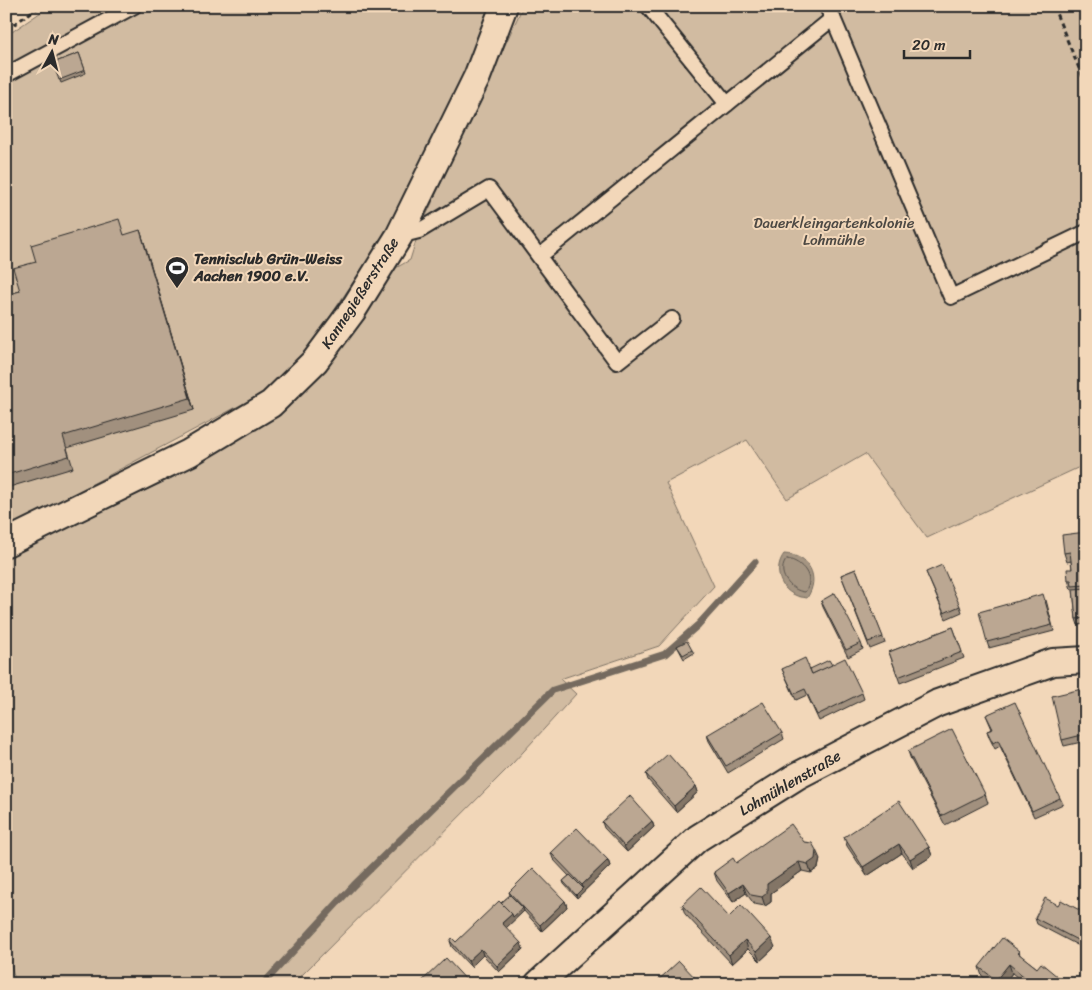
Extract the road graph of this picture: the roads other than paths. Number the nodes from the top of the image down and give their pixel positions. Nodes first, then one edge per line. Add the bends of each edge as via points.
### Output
1 (134, 6) edge
2 (504, 6) edge
3 (648, 6) edge
4 (830, 12) edge
5 (6, 75) edge
6 (727, 104) junction
7 (1086, 232) edge
8 (398, 236) junction
9 (540, 256) junction
10 (672, 319) dead end
11 (6, 543) edge
12 (1086, 660) edge
13 (538, 984) edge

1 - 5 lane
2 - 8 street, Kannegießerstraße via 477,77
3 - 6 lane
4 - 6 lane
4 - 7 lane via 951,297
6 - 9 lane
8 - 9 lane via 419,231 489,189
8 - 11 street, Kannegießerstraße via 353,310 315,361 270,404 189,453
9 - 10 lane via 617,362
12 - 13 street, Lohmühlenstraße via 1053,662 938,703 797,776 698,838

